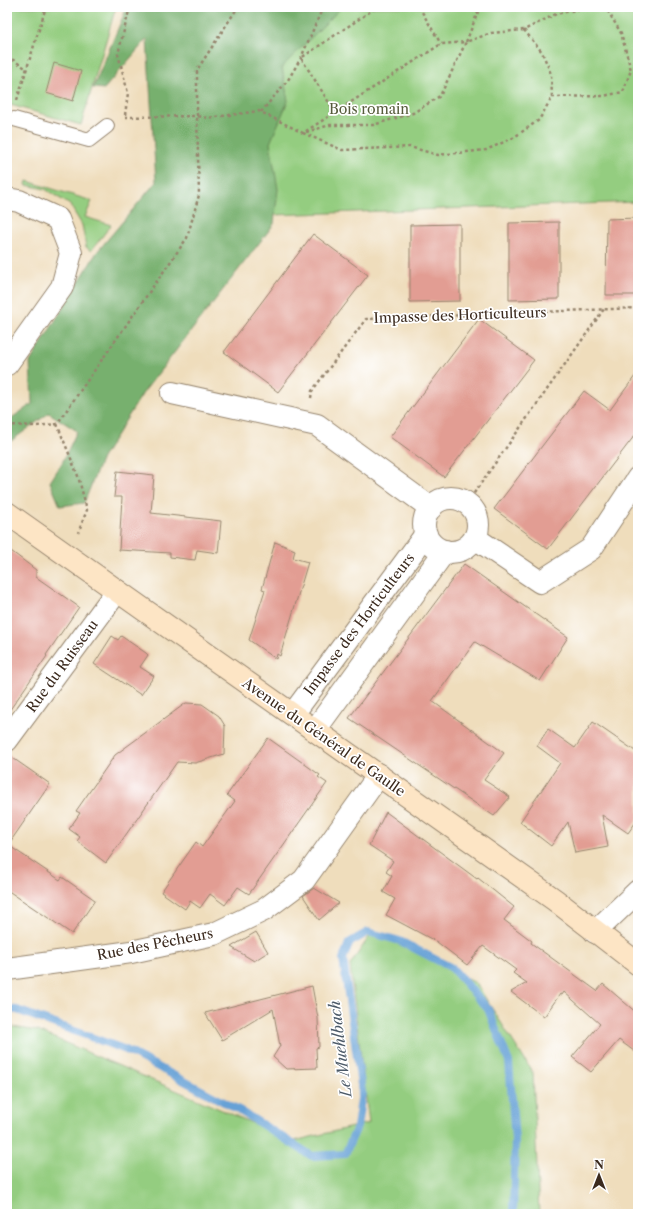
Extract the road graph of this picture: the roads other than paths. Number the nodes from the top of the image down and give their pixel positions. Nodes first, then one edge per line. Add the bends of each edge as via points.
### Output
1 (14, 113) road end
2 (107, 126) road end
3 (8, 199) edge
4 (7, 364) edge
5 (172, 393) dead end
6 (638, 478) edge
7 (431, 508) junction
8 (7, 513) edge
9 (426, 534) junction
10 (475, 538) junction
11 (445, 551) junction
12 (117, 591) junction
13 (292, 714) junction
14 (315, 730) junction
15 (7, 740) edge
16 (379, 775) junction
17 (638, 891) edge
18 (595, 932) junction
19 (638, 964) edge
20 (7, 969) edge

1 - 2 lane via 89,140
3 - 4 street via 19,201 58,219 71,252 62,287
5 - 7 street via 317,425
6 - 10 street via 591,549 540,582
7 - 9 street via 425,521
7 - 10 street via 436,503 452,498 467,503 476,515 478,523
8 - 12 main road, Avenue du Général de Gaulle
9 - 11 street via 434,545
9 - 13 street, Impasse des Horticulteurs
10 - 11 street via 459,551
11 - 14 street, Impasse des Horticulteurs
12 - 13 main road, Avenue du Général de Gaulle
12 - 15 street, Rue du Ruisseau
13 - 14 main road, Avenue du Général de Gaulle
14 - 16 main road, Avenue du Général de Gaulle
16 - 18 main road, Avenue du Général de Gaulle via 555,900
16 - 20 street, Rue des Pêcheurs via 304,880 264,910 214,934 131,952
17 - 18 street
18 - 19 main road, Avenue du Général de Gaulle

